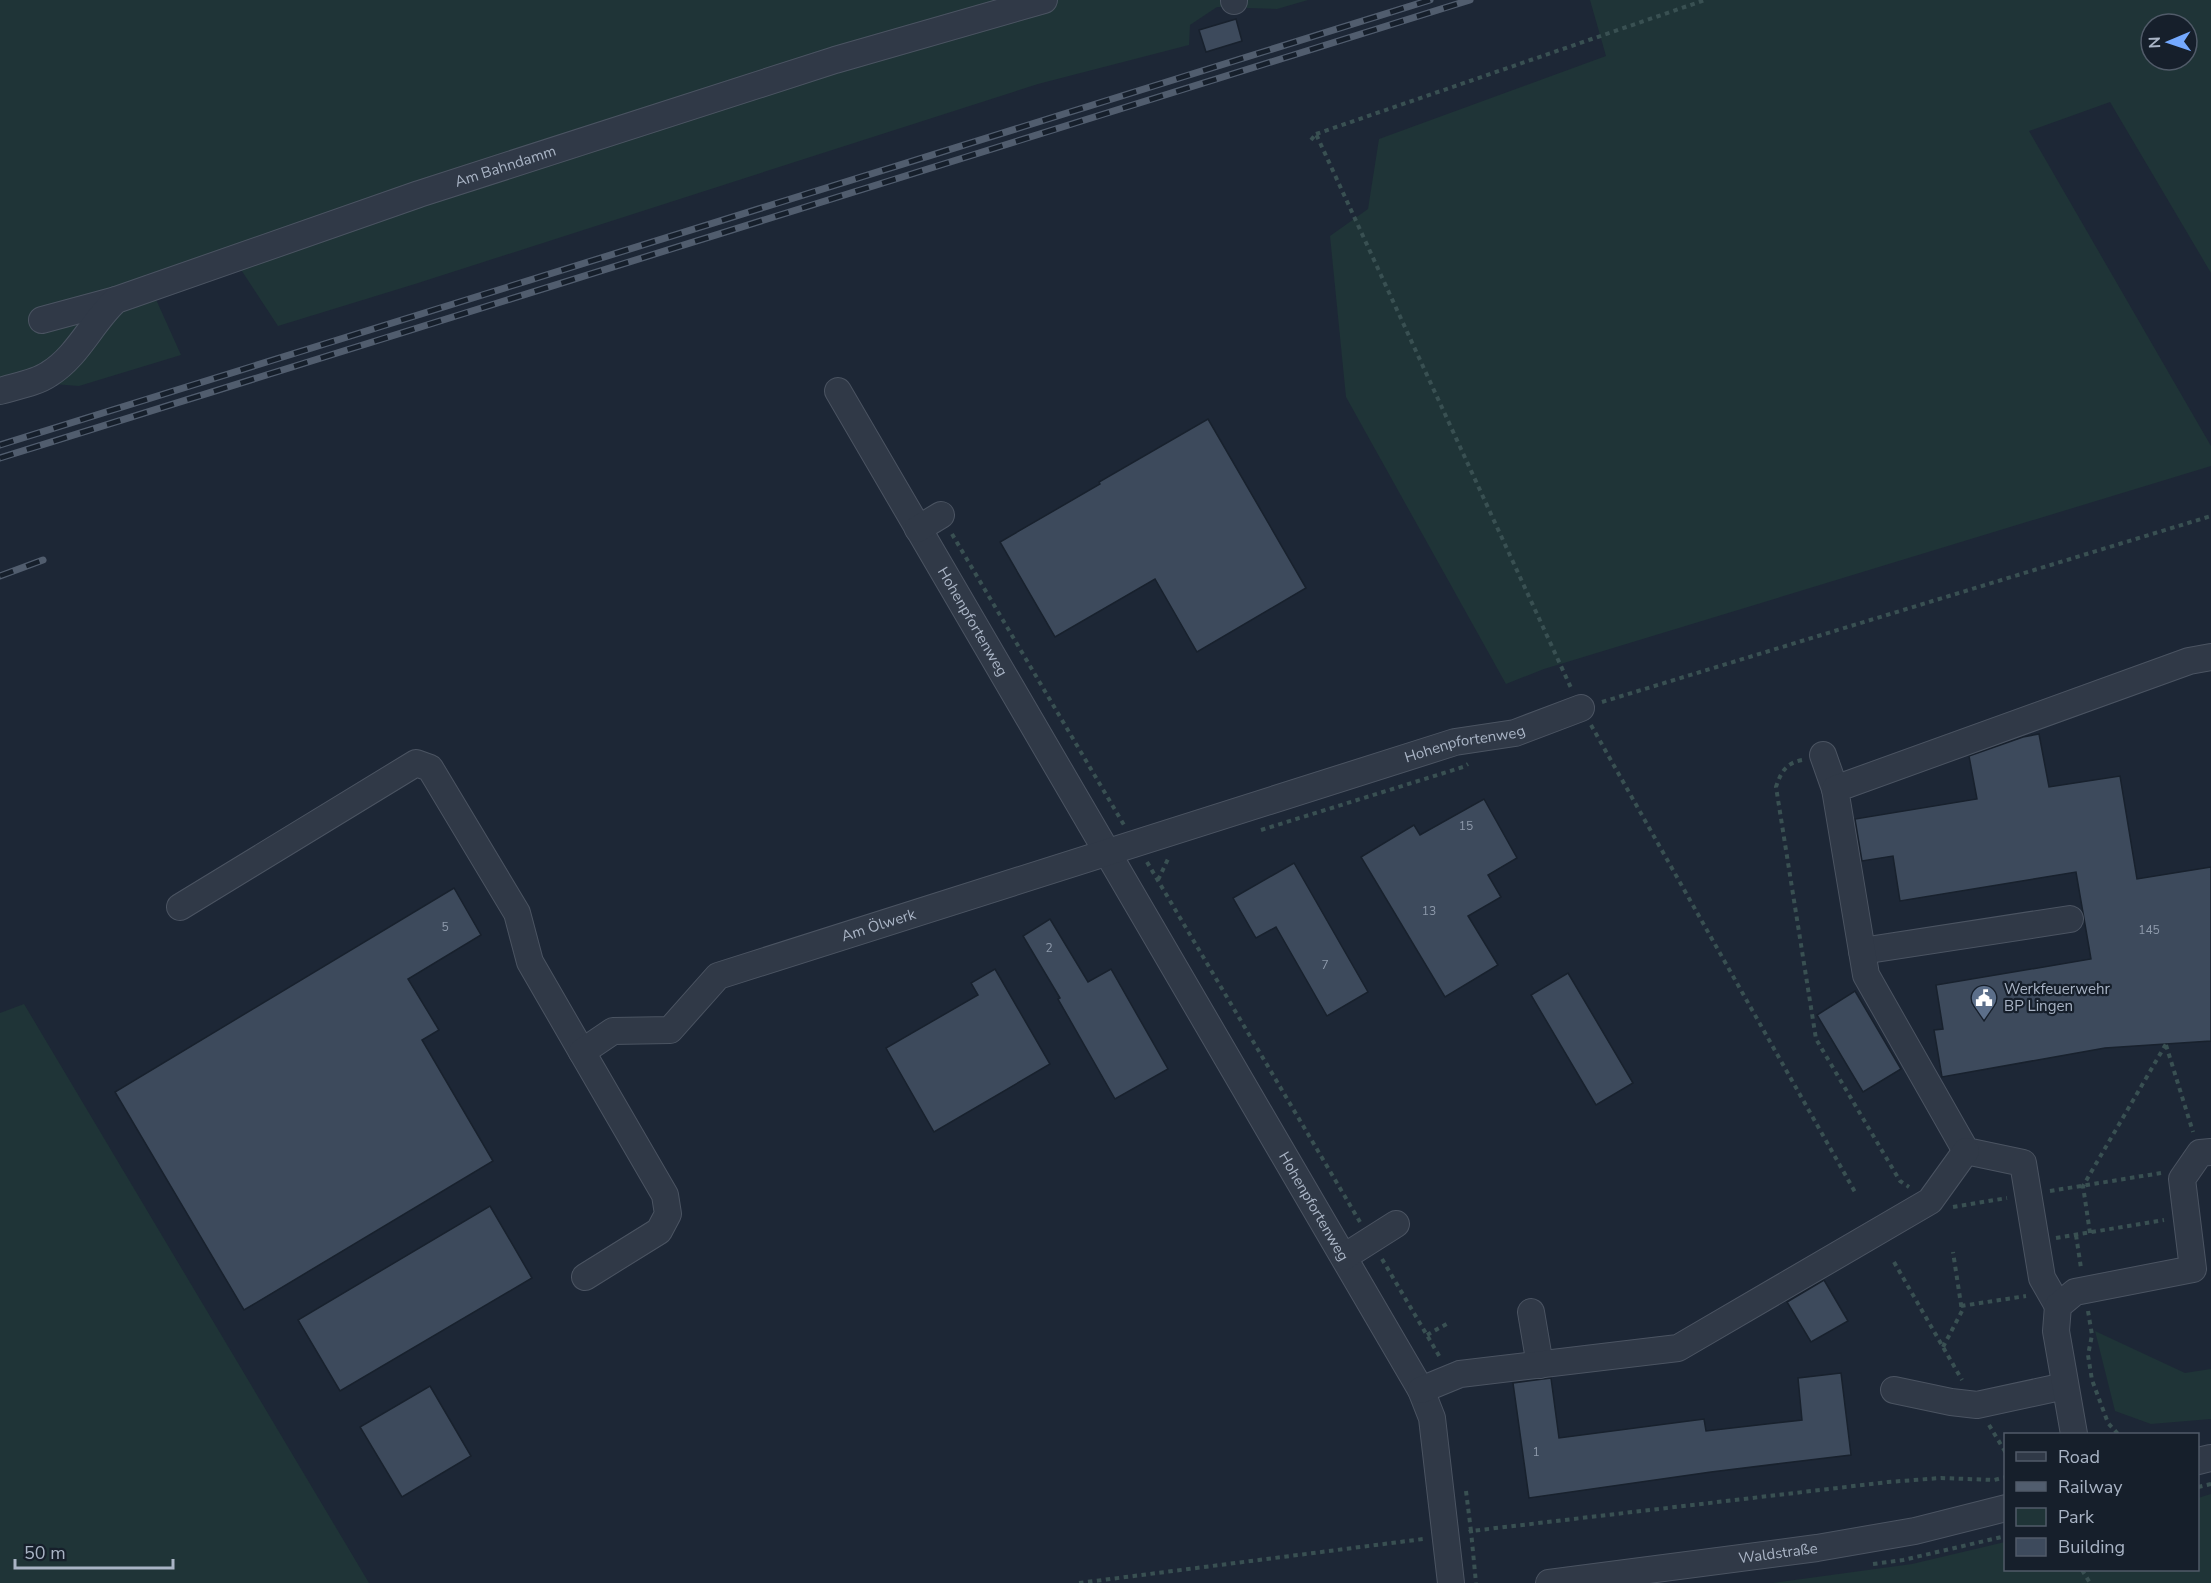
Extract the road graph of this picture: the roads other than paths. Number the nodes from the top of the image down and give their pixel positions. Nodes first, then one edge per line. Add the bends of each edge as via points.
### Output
1 (1044, 0) edge
2 (116, 300) junction
3 (42, 320) dead end
4 (0, 391) edge
5 (837, 392) dead end
6 (941, 515) road end
7 (918, 529) junction
8 (2211, 657) edge
9 (1581, 708) road end
10 (1823, 755) dead end
11 (1835, 789) junction
12 (1107, 852) junction
13 (180, 907) dead end
14 (2070, 919) dead end
15 (1863, 951) junction
16 (582, 1052) junction
17 (1966, 1151) junction
18 (2205, 1152) edge
19 (1396, 1224) dead end
20 (1344, 1257) junction
21 (585, 1277) dead end
22 (2058, 1306) junction
23 (1531, 1312) dead end
24 (1540, 1365) junction
25 (2066, 1386) junction
26 (1421, 1390) junction
27 (1894, 1390) dead end
28 (2074, 1433) edge
29 (2004, 1509) edge
30 (1451, 1583) edge
31 (1549, 1583) edge

1 - 2 street, Am Bahndamm via 835,60 440,187
2 - 3 street
2 - 4 street, Am Bahndamm via 61,366 47,376
5 - 7 street, Hohenpfortenweg
6 - 7 street
7 - 12 street, Hohenpfortenweg
8 - 11 street via 2189,661
9 - 12 street, Hohenpfortenweg via 1515,733 1455,742
10 - 11 street
11 - 15 street
12 - 16 street, Am Ölwerk via 718,975 670,1030 613,1030
12 - 20 street, Hohenpfortenweg
13 - 16 street via 416,763 430,768 517,914 530,962
14 - 15 street
15 - 17 street via 1866,975
16 - 21 street via 665,1195 668,1214 659,1231
17 - 22 street via 2023,1162 2042,1278
17 - 24 street via 1930,1201 1678,1348
18 - 22 street via 2182,1179 2193,1269 2075,1292
19 - 20 street
20 - 26 street, Hohenpfortenweg
22 - 25 street via 2055,1331
23 - 24 street
24 - 26 street via 1452,1377
25 - 27 street via 1977,1405
25 - 28 street
26 - 30 street, Hohenpfortenweg via 1432,1418
29 - 31 street, Waldstraße via 1915,1531 1817,1548

